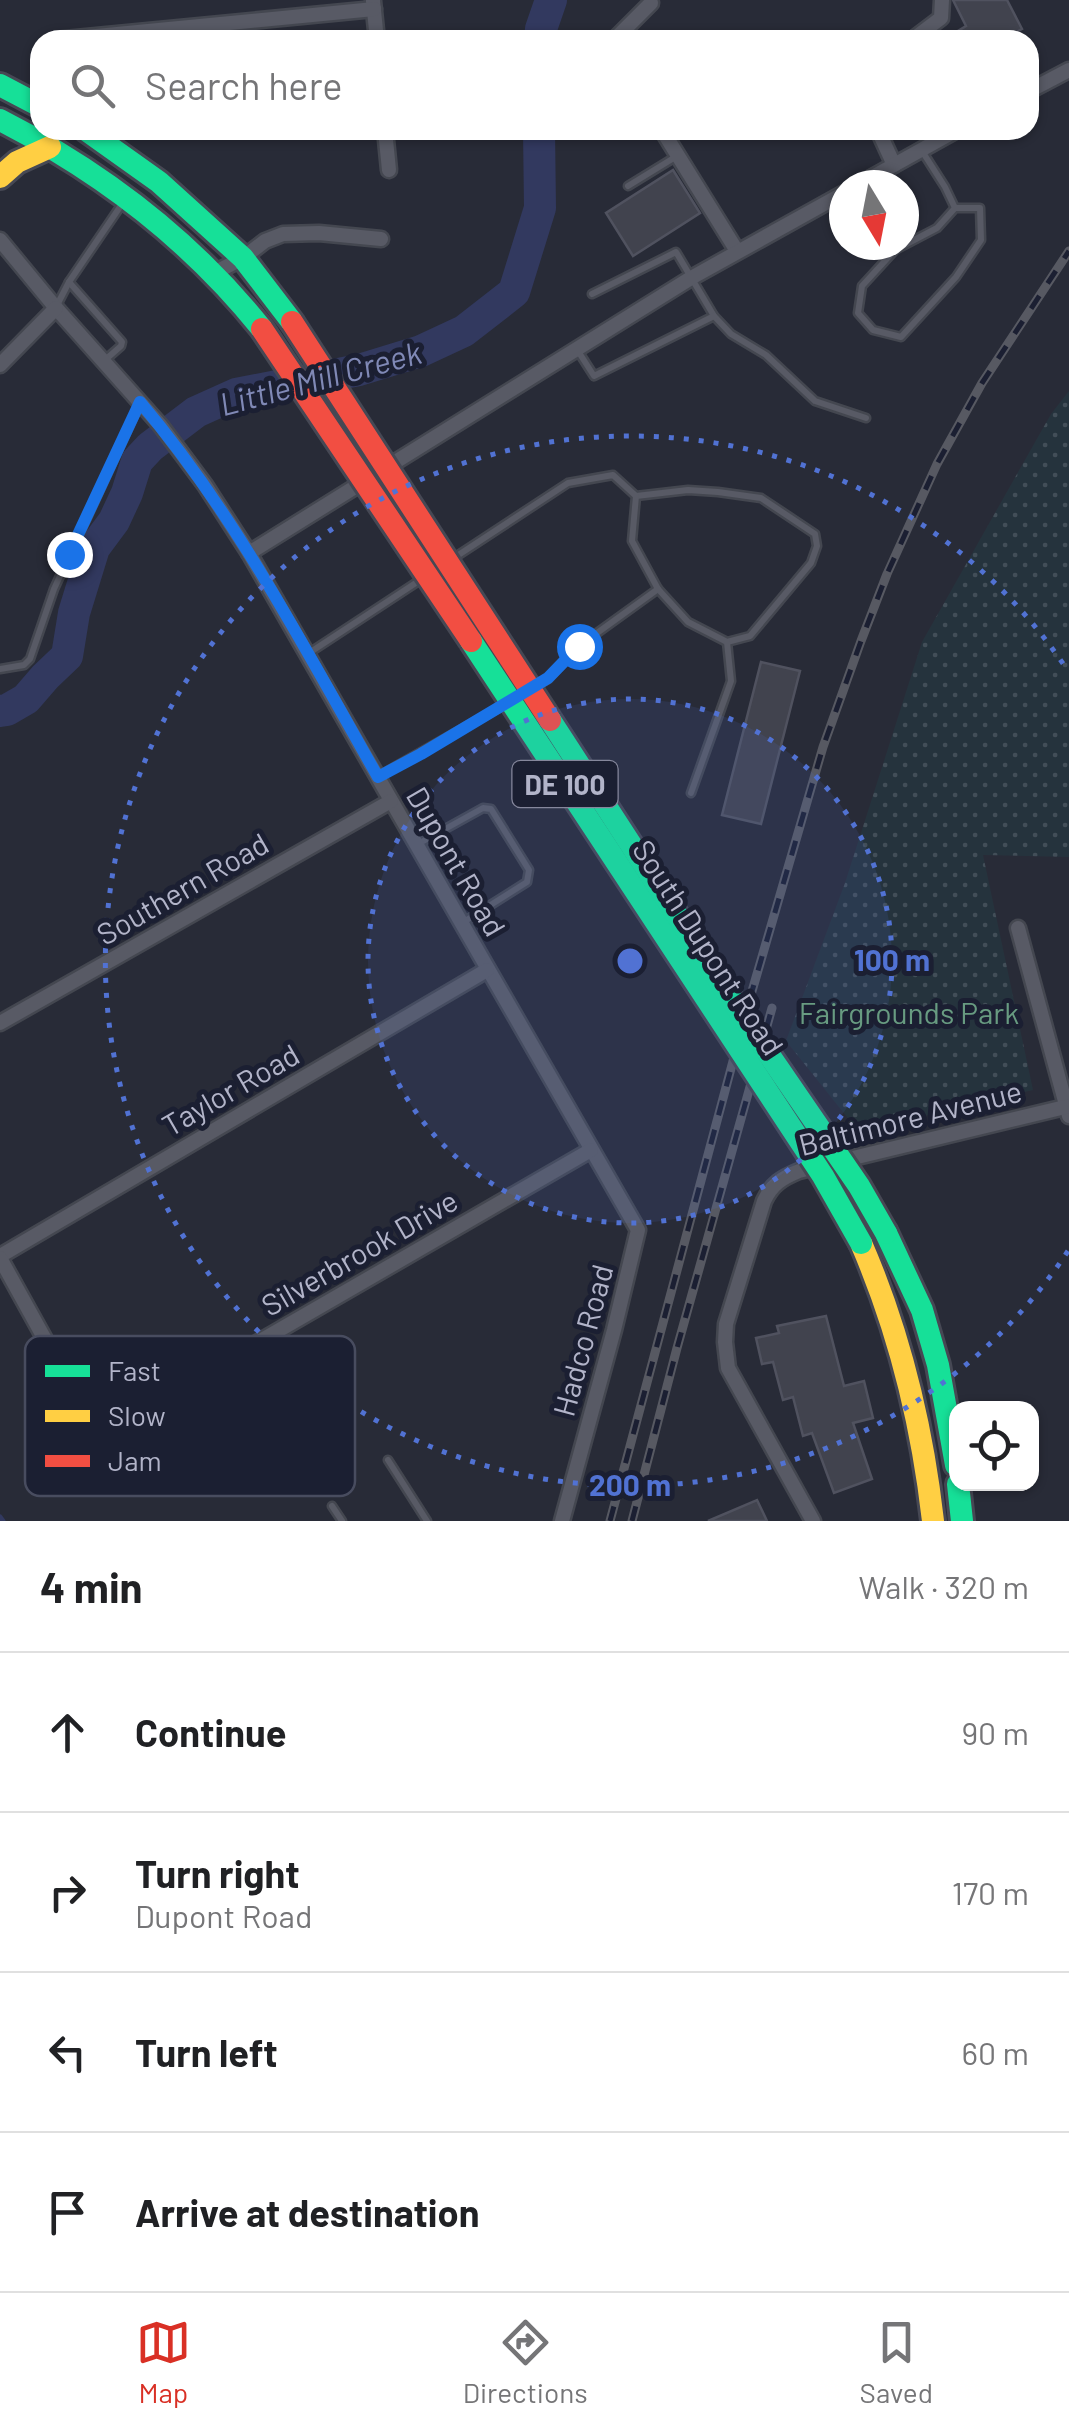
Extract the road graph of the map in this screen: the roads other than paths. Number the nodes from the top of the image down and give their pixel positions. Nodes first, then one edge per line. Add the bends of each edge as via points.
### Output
1 (942, 0) edge
2 (651, 3) dead end
3 (373, 5) edge
4 (147, 30) edge
5 (376, 30) edge
6 (621, 30) edge
7 (926, 30) edge
8 (1069, 70) edge
9 (0, 85) edge
10 (1039, 86) edge
11 (30, 101) edge
12 (0, 120) edge
13 (30, 136) edge
14 (37, 140) edge
15 (100, 140) edge
16 (386, 140) edge
17 (668, 140) edge
18 (883, 140) edge
19 (940, 140) edge
20 (50, 147) junction
21 (922, 150) junction
22 (678, 155) junction
23 (894, 165) junction
24 (388, 170) dead end
25 (885, 170) edge
26 (0, 178) edge
27 (628, 186) dead end
28 (126, 198) junction
29 (829, 201) edge
30 (955, 208) junction
31 (382, 239) dead end
32 (0, 240) edge
33 (737, 252) junction
34 (243, 258) junction
35 (216, 272) junction
36 (692, 278) junction
37 (70, 282) junction
38 (592, 294) dead end
39 (56, 308) junction
40 (714, 316) junction
41 (576, 349) junction
42 (104, 360) junction
43 (0, 365) edge
44 (140, 402) junction
45 (866, 418) dead end
46 (636, 496) junction
47 (249, 554) junction
48 (658, 589) junction
49 (727, 642) junction
50 (308, 653) junction
51 (0, 670) edge
52 (378, 777) junction
53 (690, 793) dead end
54 (392, 801) junction
55 (416, 845) junction
56 (461, 924) junction
57 (1018, 928) dead end
58 (487, 970) junction
59 (0, 1022) edge
60 (1068, 1110) edge
61 (590, 1150) junction
62 (638, 1230) joint
63 (0, 1257) edge
64 (43, 1336) edge
65 (269, 1336) edge
66 (949, 1427) edge
67 (388, 1460) dead end
68 (959, 1491) edge
69 (332, 1506) dead end
70 (965, 1517) edge
71 (342, 1521) edge
72 (427, 1521) edge
73 (562, 1521) edge
74 (813, 1521) edge
75 (933, 1521) edge

1 - 7 street via 942,18
2 - 6 street
3 - 4 street
3 - 5 street
8 - 10 street
9 - 11 main road
12 - 13 main road, South Dupont Road / DE 100
14 - 20 main road, South Dupont Road / DE 100
15 - 34 main road, South Dupont Road / DE 100 via 159,182
16 - 24 street
17 - 22 street
18 - 23 street
19 - 21 street
20 - 26 main road
20 - 28 main road, South Dupont Road / DE 100
21 - 23 street
21 - 30 lane
22 - 27 lane
22 - 33 street
23 - 25 street
28 - 35 main road, South Dupont Road / DE 100
28 - 37 lane
29 - 33 street
30 - 30 lane via 937,228 895,250 862,286 858,312 872,330 901,337 973,252 981,240 980,208
31 - 34 street via 284,234
32 - 39 street, Dupont Road
33 - 36 street
34 - 35 street
34 - 66 main road, South Dupont Road / DE 100, bridge via 292,322 859,1186 922,1310
35 - 75 main road, South Dupont Road / DE 100, bridge via 363,478 840,1203 896,1328 922,1429
36 - 38 lane via 676,252
36 - 40 lane
36 - 41 street
37 - 39 lane
37 - 42 lane via 122,342
39 - 42 street, Dupont Road
39 - 43 street
40 - 41 lane via 594,376
40 - 45 lane via 815,401
41 - 47 street
42 - 44 street, Dupont Road
44 - 47 street, Dupont Road
44 - 51 lane via 54,589 30,659
46 - 48 lane via 632,542
46 - 49 lane via 688,490 761,498 815,534 811,563 750,636
46 - 50 lane via 613,475 568,483
47 - 50 street, Dupont Road
48 - 49 lane via 688,622
48 - 52 lane via 579,646 548,678
49 - 53 lane via 731,682
50 - 52 street, Dupont Road
52 - 54 street, Dupont Road
54 - 55 street, Dupont Road
54 - 59 street, Southern Road
55 - 56 street, Dupont Road
55 - 56 lane via 491,809 529,870 526,882
56 - 58 street, Dupont Road
57 - 60 street
58 - 61 street, Dupont Road
58 - 63 street, Taylor Road
60 - 74 street, Baltimore Avenue via 800,1171 771,1187 726,1324 728,1368
61 - 62 street, Dupont Road
61 - 65 street, Silverbrook Drive
62 - 73 street, Hadco Road
63 - 64 street, Silverbrook Drive
67 - 72 lane
68 - 70 main road
69 - 71 lane

